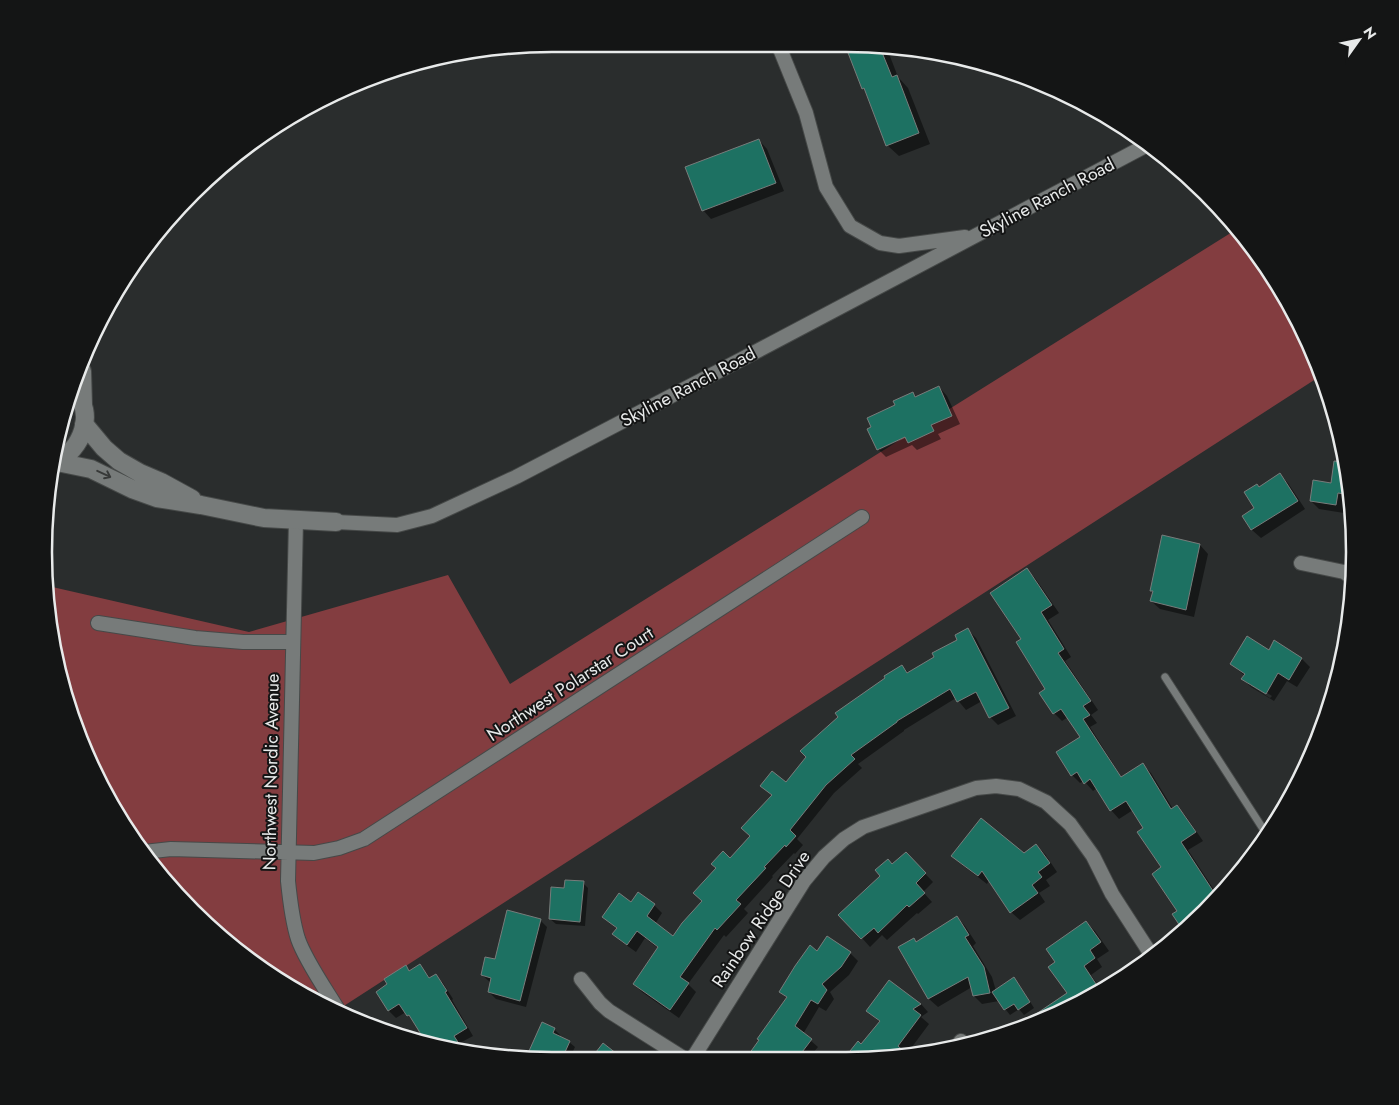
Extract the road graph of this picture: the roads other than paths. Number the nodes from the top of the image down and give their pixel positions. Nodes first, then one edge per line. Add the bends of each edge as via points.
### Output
1 (781, 52) edge
2 (1140, 149) edge
3 (975, 236) junction
4 (83, 383) edge
5 (78, 396) edge
6 (84, 416) junction
7 (61, 458) edge
8 (61, 463) edge
9 (201, 505) junction
10 (862, 517) dead end
11 (296, 520) junction
12 (336, 522) joint
13 (1301, 563) dead end
14 (1345, 573) edge
15 (98, 623) dead end
16 (293, 642) junction
17 (1165, 677) dead end
18 (1263, 829) edge
19 (152, 851) edge
20 (287, 852) junction
21 (1149, 951) edge
22 (581, 979) dead end
23 (333, 1002) edge
24 (675, 1052) edge
25 (695, 1052) edge

1 - 3 street via 806,113 826,187 850,226 880,242 899,246
2 - 3 street, Skyline Ranch Road
3 - 12 street, Skyline Ranch Road via 516,477 432,516 398,525
4 - 6 street
5 - 6 street, Skyline Ranch Road
6 - 7 street via 80,440
6 - 9 street, Skyline Ranch Road via 104,448 119,461
8 -> 9 street, Skyline Ranch Road via 91,469 157,498
9 - 11 street, Skyline Ranch Road via 264,518
10 - 20 street, Northwest Polarstar Court via 364,839 314,853
11 - 12 street, Skyline Ranch Road
11 - 16 street, Northwest Nordic Avenue
13 - 14 street
15 - 16 street via 195,638
16 - 20 street, Northwest Nordic Avenue
17 - 18 lane
19 - 20 street, Northwest Polarstar Court
20 - 23 street, Northwest Nordic Avenue via 291,911 299,940
21 - 25 street, Rainbow Ridge Drive via 1112,894 1093,856 1070,824 1046,802 1019,788 976,788 863,827 844,838 804,881
22 - 24 street via 609,1011

